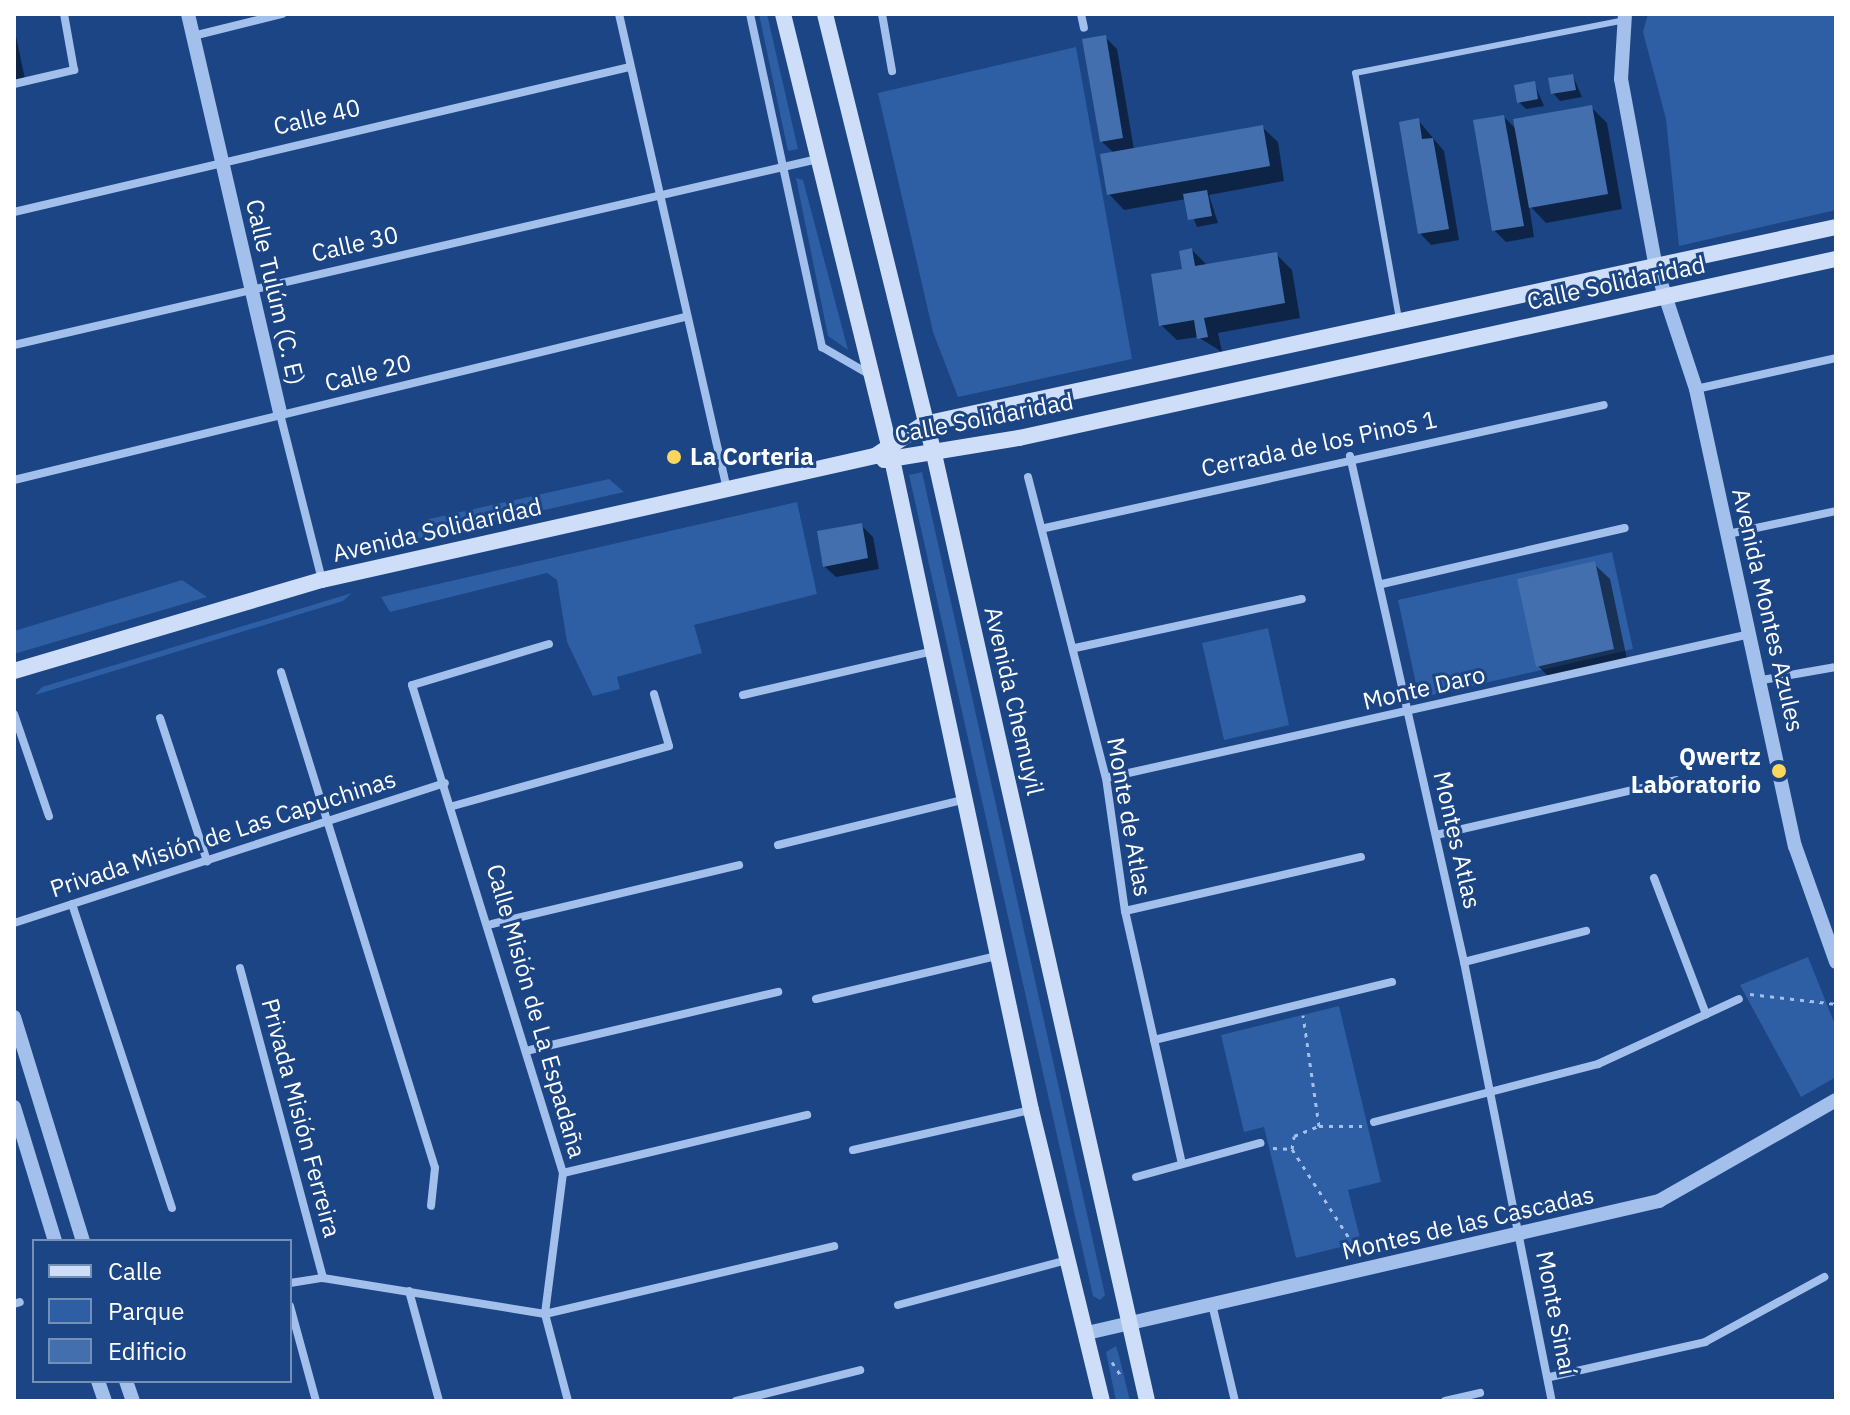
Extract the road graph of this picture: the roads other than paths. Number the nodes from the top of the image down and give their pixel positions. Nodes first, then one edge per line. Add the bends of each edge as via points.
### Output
1 (64, 14) edge
2 (188, 14) edge
3 (282, 14) edge
4 (619, 14) edge
5 (750, 14) edge
6 (783, 14) edge
7 (825, 14) edge
8 (882, 14) edge
9 (1081, 14) edge
10 (1624, 17) edge
11 (1084, 28) dead end
12 (193, 36) junction
13 (630, 67) junction
14 (892, 71) dead end
15 (14, 84) edge
16 (221, 159) junction
17 (818, 159) junction
18 (781, 166) junction
19 (659, 194) junction
20 (14, 212) edge
21 (1836, 227) edge
22 (1836, 259) edge
23 (1656, 268) junction
24 (251, 289) junction
25 (1664, 299) junction
26 (685, 317) junction
27 (1400, 323) junction
28 (14, 345) edge
29 (1836, 358) edge
30 (872, 376) junction
31 (1696, 389) junction
32 (1604, 405) dead end
33 (280, 414) junction
34 (924, 424) junction
35 (882, 451) junction
36 (934, 454) junction
37 (1350, 456) junction
38 (892, 463) junction
39 (1028, 477) dead end
40 (14, 480) edge
41 (728, 491) junction
42 (1836, 511) edge
43 (1045, 528) junction
44 (1625, 528) dead end
45 (1728, 534) junction
46 (322, 580) junction
47 (1382, 584) junction
48 (1302, 599) dead end
49 (1751, 633) junction
50 (549, 644) dead end
51 (1075, 648) junction
52 (934, 651) junction
53 (1836, 667) edge
54 (14, 671) edge
55 (281, 672) dead end
56 (1762, 680) junction
57 (654, 694) dead end
58 (743, 695) dead end
59 (1407, 713) junction
60 (14, 714) edge
61 (160, 718) dead end
62 (1106, 778) junction
63 (1676, 780) dead end
64 (445, 783) junction
65 (962, 800) junction
66 (453, 806) junction
67 (49, 816) dead end
68 (329, 822) junction
69 (1436, 835) junction
70 (778, 845) dead end
71 (1361, 857) dead end
72 (207, 861) junction
73 (739, 865) dead end
74 (1654, 878) dead end
75 (72, 904) junction
76 (1125, 911) junction
77 (14, 923) edge
78 (492, 924) junction
79 (1586, 931) dead end
80 (997, 956) junction
81 (1464, 962) junction
82 (1836, 962) edge
83 (240, 968) dead end
84 (1392, 982) dead end
85 (778, 992) dead end
86 (816, 999) dead end
87 (1739, 999) road end
88 (1706, 1014) junction
89 (14, 1017) edge
90 (16, 1034) edge
91 (1154, 1040) junction
92 (530, 1050) junction
93 (1489, 1094) junction
94 (1836, 1100) edge
95 (14, 1107) edge
96 (1031, 1110) junction
97 (807, 1115) dead end
98 (1374, 1122) road end
99 (1260, 1143) road end
100 (853, 1150) dead end
101 (1182, 1164) junction
102 (563, 1173) junction
103 (1136, 1177) dead end
104 (431, 1206) dead end
105 (172, 1208) dead end
106 (1520, 1233) junction
107 (54, 1239) edge
108 (82, 1239) edge
109 (834, 1246) dead end
110 (1067, 1260) junction
111 (1824, 1277) dead end
112 (323, 1278) junction
113 (292, 1283) edge
114 (409, 1291) junction
115 (1212, 1304) junction
116 (898, 1305) dead end
117 (292, 1313) edge
118 (545, 1314) junction
119 (1128, 1323) junction
120 (1087, 1333) junction
121 (860, 1370) dead end
122 (1550, 1377) junction
123 (1480, 1393) dead end
124 (316, 1401) edge
125 (439, 1401) edge
126 (568, 1401) edge
127 (736, 1401) edge
128 (1102, 1401) edge
129 (1147, 1401) edge
130 (1235, 1401) edge
131 (1445, 1401) edge
132 (1552, 1401) edge

1 - 15 street via 74,70
2 - 12 street, Calle Tulúm (C. E)
3 - 12 street
4 - 13 street
5 - 18 street
6 - 17 main road
7 - 34 main road, Avenida Chemuyil
8 - 14 street
9 - 11 street
10 - 23 street, Avenida Montes Azules via 1621,79
10 - 27 lane via 1355,73
12 - 16 street, Calle Tulúm (C. E)
13 - 16 street, Calle 40
13 - 19 street
16 - 20 street, Calle 40
16 - 24 street, Calle Tulúm (C. E)
17 - 18 street, Calle 30
17 - 30 main road
18 - 19 street, Calle 30
18 - 30 street via 822,347
19 - 24 street, Calle 30
19 - 26 street
21 - 23 main road, Calle Solidaridad
22 - 25 main road, Calle Solidaridad
23 - 25 street, Avenida Montes Azules
23 - 27 main road, Calle Solidaridad
24 - 28 street, Calle 30
24 - 33 street, Calle Tulúm (C. E)
25 - 31 street, Avenida Montes Azules
25 - 36 main road, Calle Solidaridad
26 - 33 street, Calle 20
26 - 41 street
27 - 34 main road, Calle Solidaridad
29 - 31 street
30 - 35 main road
31 - 45 street, Avenida Montes Azules
32 - 37 street, Cerrada de los Pinos 1
33 - 40 street, Calle 20
33 - 46 street, Calle Tulúm (C. E)
34 - 35 main road, Calle Solidaridad
34 - 36 main road, Avenida Chemuyil
35 - 38 main road, Calle Solidaridad
35 - 41 main road, Avenida Solidaridad
36 - 38 main road, Calle Solidaridad
36 - 119 main road, Avenida Chemuyil
37 - 43 street, Cerrada de los Pinos 1
37 - 47 street, Montes Atlas
38 - 52 main road
39 - 43 street, Monte de Atlas
41 - 46 main road, Avenida Solidaridad
42 - 45 street
43 - 51 street, Monte de Atlas
44 - 47 street
45 - 49 street, Avenida Montes Azules
46 - 54 main road, Avenida Solidaridad
47 - 59 street, Montes Atlas
48 - 51 street
49 - 56 street, Avenida Montes Azules
49 - 59 street, Monte Daro
50 - 64 street, Calle Misión de La Espadaña via 412,685
51 - 62 street, Monte de Atlas
52 - 58 street
52 - 65 main road
53 - 56 street
55 - 68 street
56 - 82 street, Avenida Montes Azules via 1795,846
57 - 66 street via 669,746
59 - 62 street, Monte Daro
59 - 69 street, Montes Atlas
60 - 67 street
61 - 72 street
62 - 76 street, Monte de Atlas
63 - 69 street
64 - 66 street, Calle Misión de La Espadaña
64 - 68 street, Privada Misión de Las Capuchinas
65 - 70 street
65 - 80 main road
66 - 78 street, Calle Misión de La Espadaña
68 - 72 street, Privada Misión de Las Capuchinas
68 - 104 street via 435,1168
69 - 81 street, Montes Atlas
71 - 76 street
72 - 75 street, Privada Misión de Las Capuchinas
73 - 78 street
74 - 88 street
75 - 77 street, Privada Misión de Las Capuchinas
75 - 105 street
76 - 91 street, Monte de Atlas
78 - 92 street, Calle Misión de La Espadaña
79 - 81 street
80 - 86 street
80 - 96 main road
81 - 93 street, Montes Atlas
83 - 112 street, Privada Misión Ferreira
84 - 91 street
85 - 92 street
87 - 88 street
88 - 93 street via 1598,1064
89 - 90 street
90 - 108 street
91 - 101 street, Monte de Atlas
92 - 102 street, Calle Misión de La Espadaña
93 - 98 street
93 - 106 street, Montes Atlas
94 - 106 street, Montes de las Cascadas via 1659,1201
95 - 107 street
96 - 100 street
96 - 110 main road
97 - 102 street
99 - 101 street
101 - 103 street
102 - 118 street, Calle Misión de La Espadaña
106 - 115 street, Montes de las Cascadas
106 - 122 street, Monte Sinaí
109 - 118 street
110 - 116 street
110 - 120 main road
111 - 122 street via 1705,1342
112 - 113 street
112 - 114 street
114 - 118 street
114 - 125 street
115 - 119 street, Montes de las Cascadas
115 - 130 street
117 - 124 street
118 - 126 street, Calle Misión de La Espadaña
119 - 120 street, Montes de las Cascadas
119 - 129 main road, Avenida Chemuyil
120 - 128 main road
121 - 127 street
122 - 132 street, Monte Sinaí
123 - 131 street

